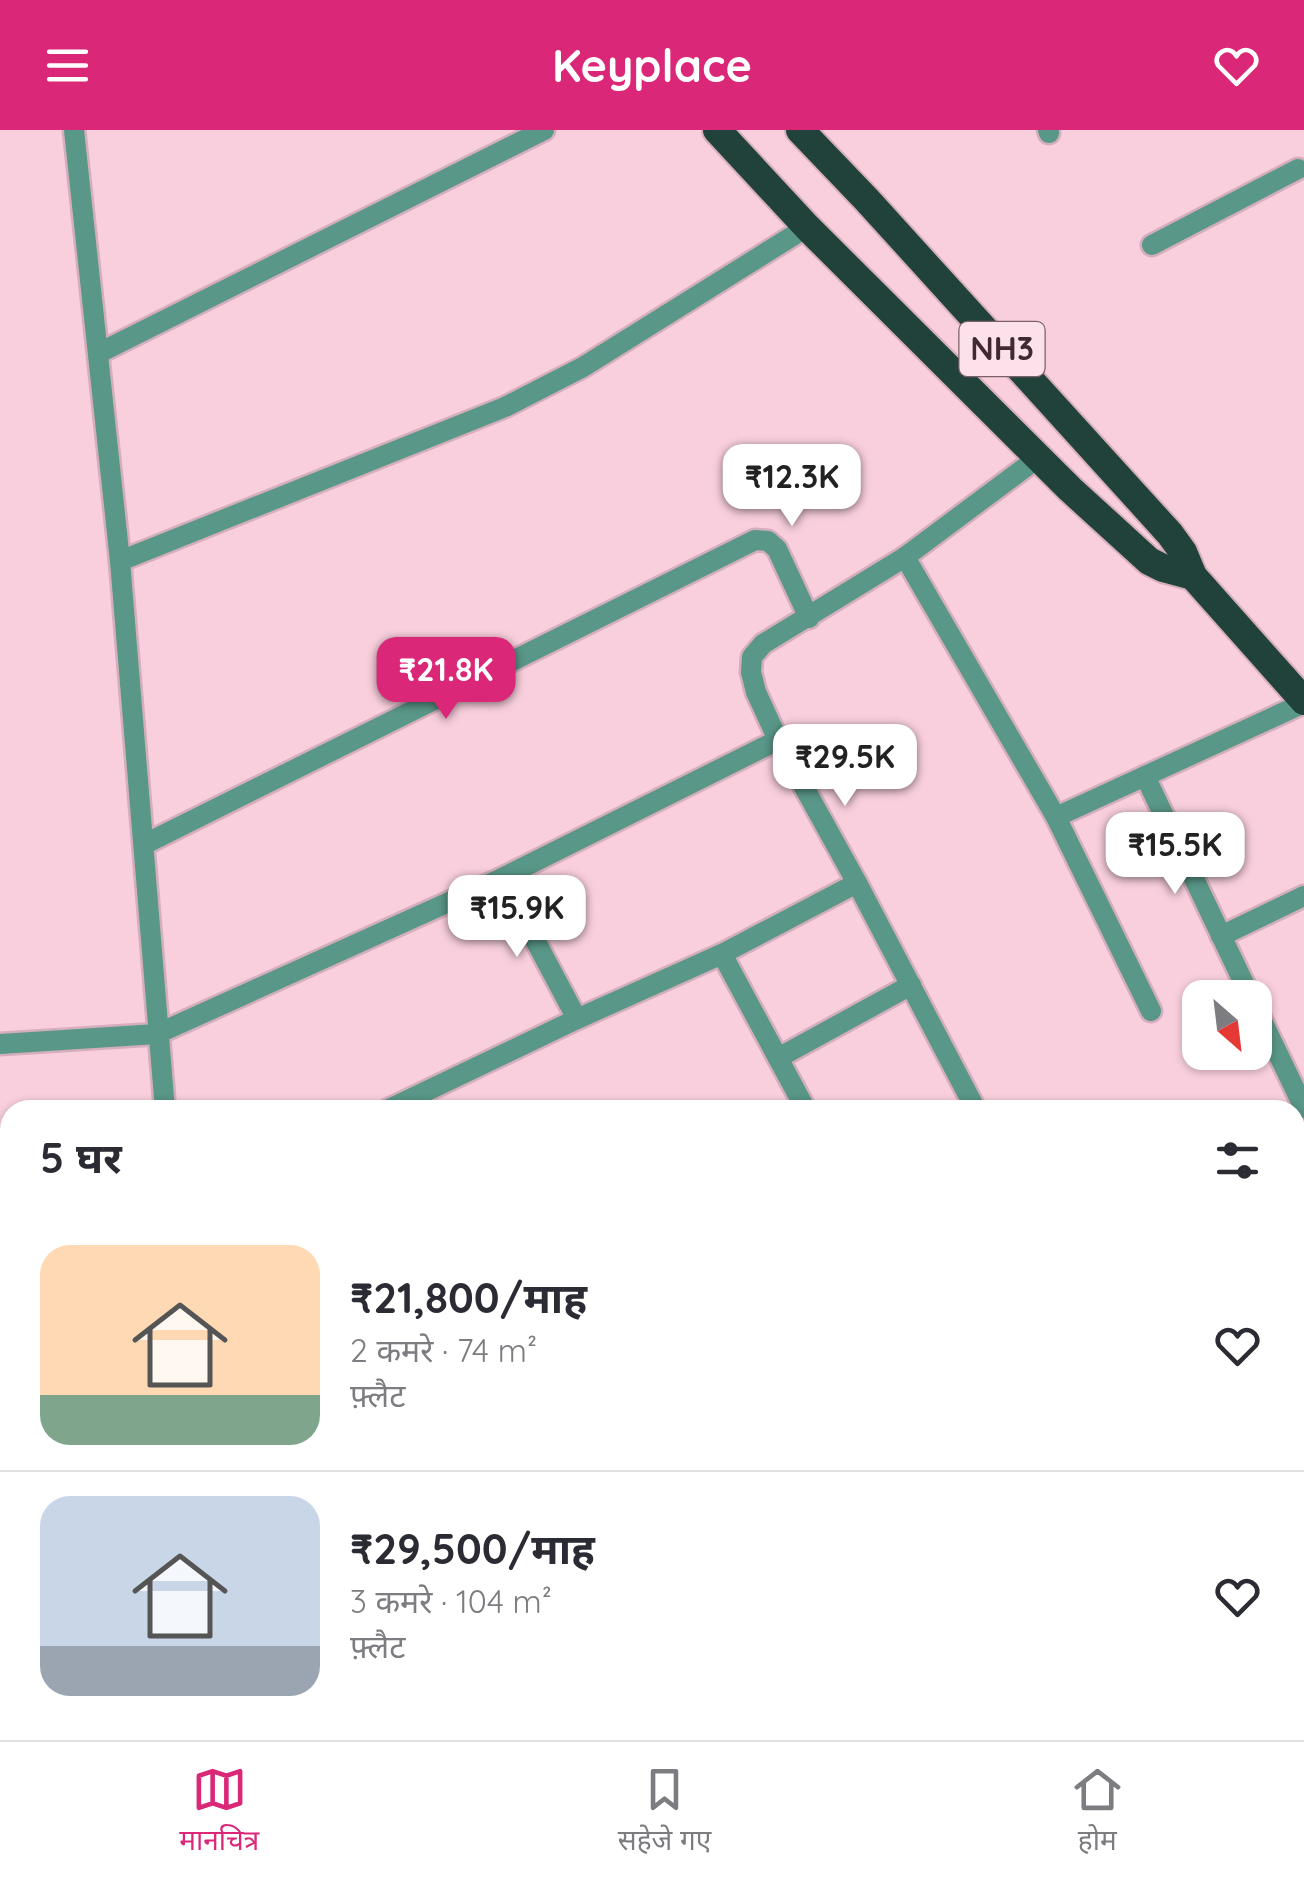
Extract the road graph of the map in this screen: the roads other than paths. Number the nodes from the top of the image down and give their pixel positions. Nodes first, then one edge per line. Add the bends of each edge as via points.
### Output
1 (74, 130) edge
2 (544, 130) edge
3 (717, 130) edge
4 (800, 130) edge
5 (1302, 172) edge
6 (807, 227) junction
7 (1152, 245) dead end
8 (98, 353) junction
9 (1039, 457) junction
10 (905, 557) junction
11 (120, 561) junction
12 (1192, 576) junction
13 (809, 618) junction
14 (1304, 702) edge
15 (778, 740) junction
16 (1145, 776) junction
17 (1056, 816) junction
18 (144, 844) junction
19 (502, 878) junction
20 (858, 883) junction
21 (1304, 896) edge
22 (1221, 936) junction
23 (722, 954) junction
24 (1242, 980) edge
25 (912, 985) junction
26 (1151, 1011) dead end
27 (577, 1019) junction
28 (157, 1034) junction
29 (1272, 1041) edge
30 (0, 1044) edge
31 (778, 1058) junction
32 (164, 1100) edge
33 (408, 1100) edge
34 (801, 1100) edge
35 (971, 1100) edge
36 (1300, 1100) edge

1 - 8 street
2 - 8 street
3 - 6 highway, NH3
4 - 12 highway, NH3 via 1170,534
5 - 7 street
6 - 9 highway, NH3
6 - 11 street via 583,367 506,407
8 - 11 street
9 - 10 street
9 - 12 highway, NH3 via 1149,561
10 - 13 street
10 - 17 street
11 - 18 street
12 - 14 highway, NH3
13 - 15 street via 763,644 752,658 756,692
13 - 18 street via 777,549 755,540
14 - 16 street
15 - 19 street
15 - 20 street
16 - 17 street
16 - 22 street
17 - 26 street
18 - 28 street
19 - 27 street
19 - 28 street
20 - 23 street
20 - 25 street
21 - 22 street
22 - 24 street
23 - 27 street
23 - 31 street
25 - 31 street
25 - 35 street
27 - 33 street
28 - 30 street
28 - 32 street
29 - 36 street
31 - 34 street

